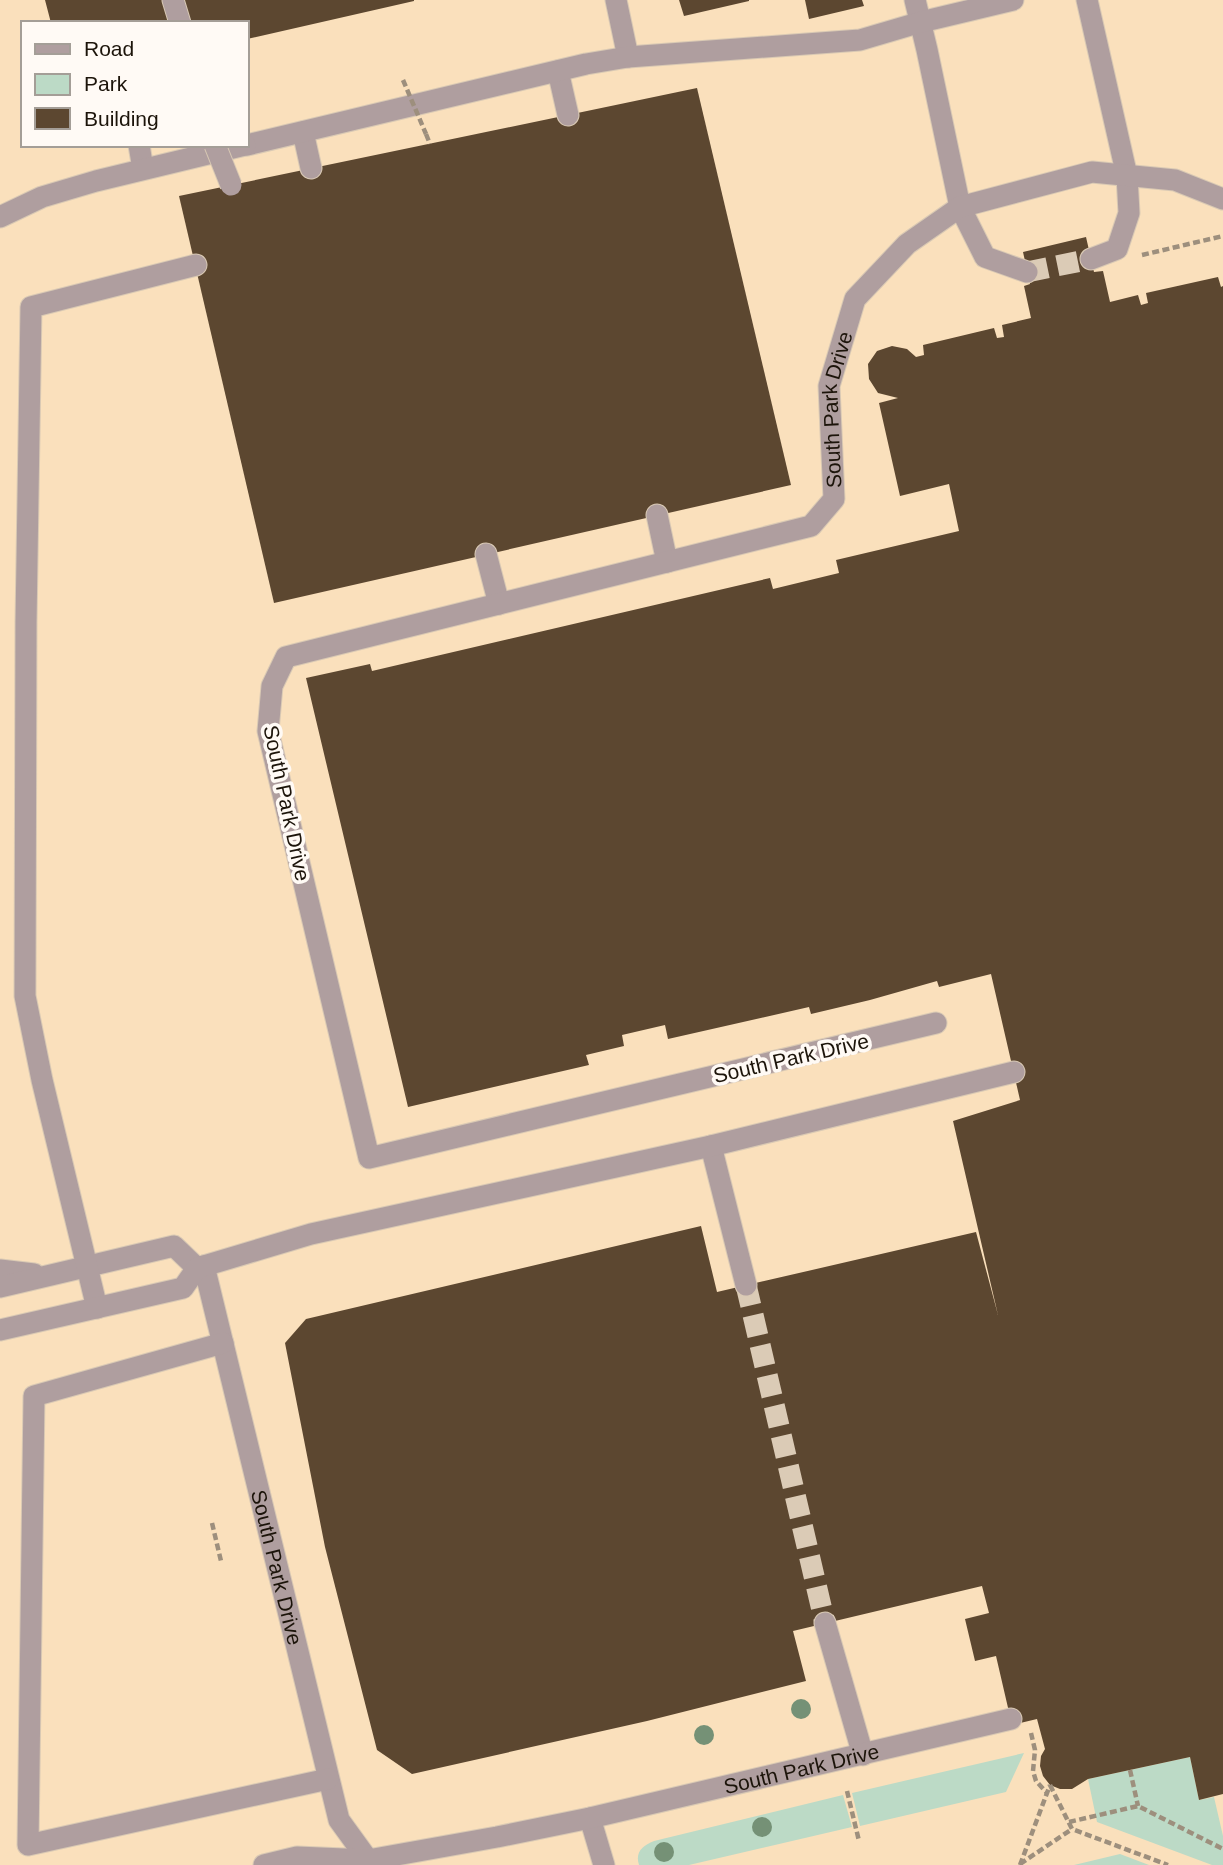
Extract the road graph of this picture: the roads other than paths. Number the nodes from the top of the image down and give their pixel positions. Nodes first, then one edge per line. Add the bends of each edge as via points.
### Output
1 (173, 0) edge
2 (616, 0) edge
3 (915, 0) edge
4 (1013, 0) edge
5 (1087, 0) edge
6 (179, 21) edge
7 (921, 22) junction
8 (628, 57) junction
9 (558, 71) junction
10 (568, 115) dead end
11 (303, 132) junction
12 (248, 145) edge
13 (139, 147) edge
14 (216, 147) edge
15 (237, 147) edge
16 (311, 168) dead end
17 (143, 169) junction
18 (1127, 176) junction
19 (231, 186) dead end
20 (42, 197) junction
21 (1223, 199) edge
22 (0, 205) edge
23 (960, 207) junction
24 (0, 217) edge
25 (1091, 259) tunnel mouth
26 (196, 265) dead end
27 (1027, 272) tunnel mouth
28 (657, 515) dead end
29 (486, 554) dead end
30 (667, 562) junction
31 (499, 604) junction
32 (936, 1023) dead end
33 (1014, 1072) dead end
34 (711, 1146) junction
35 (87, 1265) junction
36 (201, 1267) junction
37 (0, 1269) edge
38 (50, 1275) junction
39 (746, 1285) tunnel mouth
40 (0, 1287) edge
41 (97, 1308) junction
42 (39, 1322) junction
43 (0, 1331) edge
44 (223, 1343) junction
45 (0, 1345) edge
46 (825, 1623) tunnel mouth
47 (1020, 1722) road end
48 (863, 1755) junction
49 (328, 1779) junction
50 (590, 1818) junction
51 (364, 1863) edge
52 (264, 1865) edge
53 (604, 1865) edge

1 - 6 street
2 - 8 street
3 - 7 street
4 - 7 street
5 - 18 street
7 - 8 street via 860,40
7 - 23 street
8 - 9 street
9 - 10 street
9 - 11 street
11 - 12 street
11 - 16 street
13 - 17 street
14 - 19 street, bridge
15 - 17 street
17 - 20 street
18 - 21 street, South Park Drive via 1175,180
18 - 23 street, South Park Drive via 1092,172
18 - 25 street via 1129,213 1117,250
20 - 22 street
20 - 24 street
23 - 27 street via 985,257
23 - 30 street, South Park Drive via 907,244 855,299 829,386 834,499 811,526
26 - 35 street via 30,307 25,996
28 - 30 street
29 - 31 street
30 - 31 street, South Park Drive
31 - 32 street, South Park Drive via 286,657 272,686 268,731 369,1158
33 - 34 street
34 - 36 street via 312,1234
34 - 39 street
35 - 36 street via 174,1246
35 - 38 street
35 - 41 street
36 - 41 street via 183,1288
36 - 44 street, South Park Drive
37 - 38 street
38 - 40 street
41 - 42 street
42 - 43 street
42 - 45 street
44 - 49 street, South Park Drive
44 - 49 street via 34,1396 28,1845
46 - 48 street
47 - 48 street, South Park Drive
48 - 50 street, South Park Drive
49 - 51 street, South Park Drive via 339,1820
50 - 51 street, South Park Drive
50 - 53 street
51 - 52 street, South Park Drive via 297,1857

